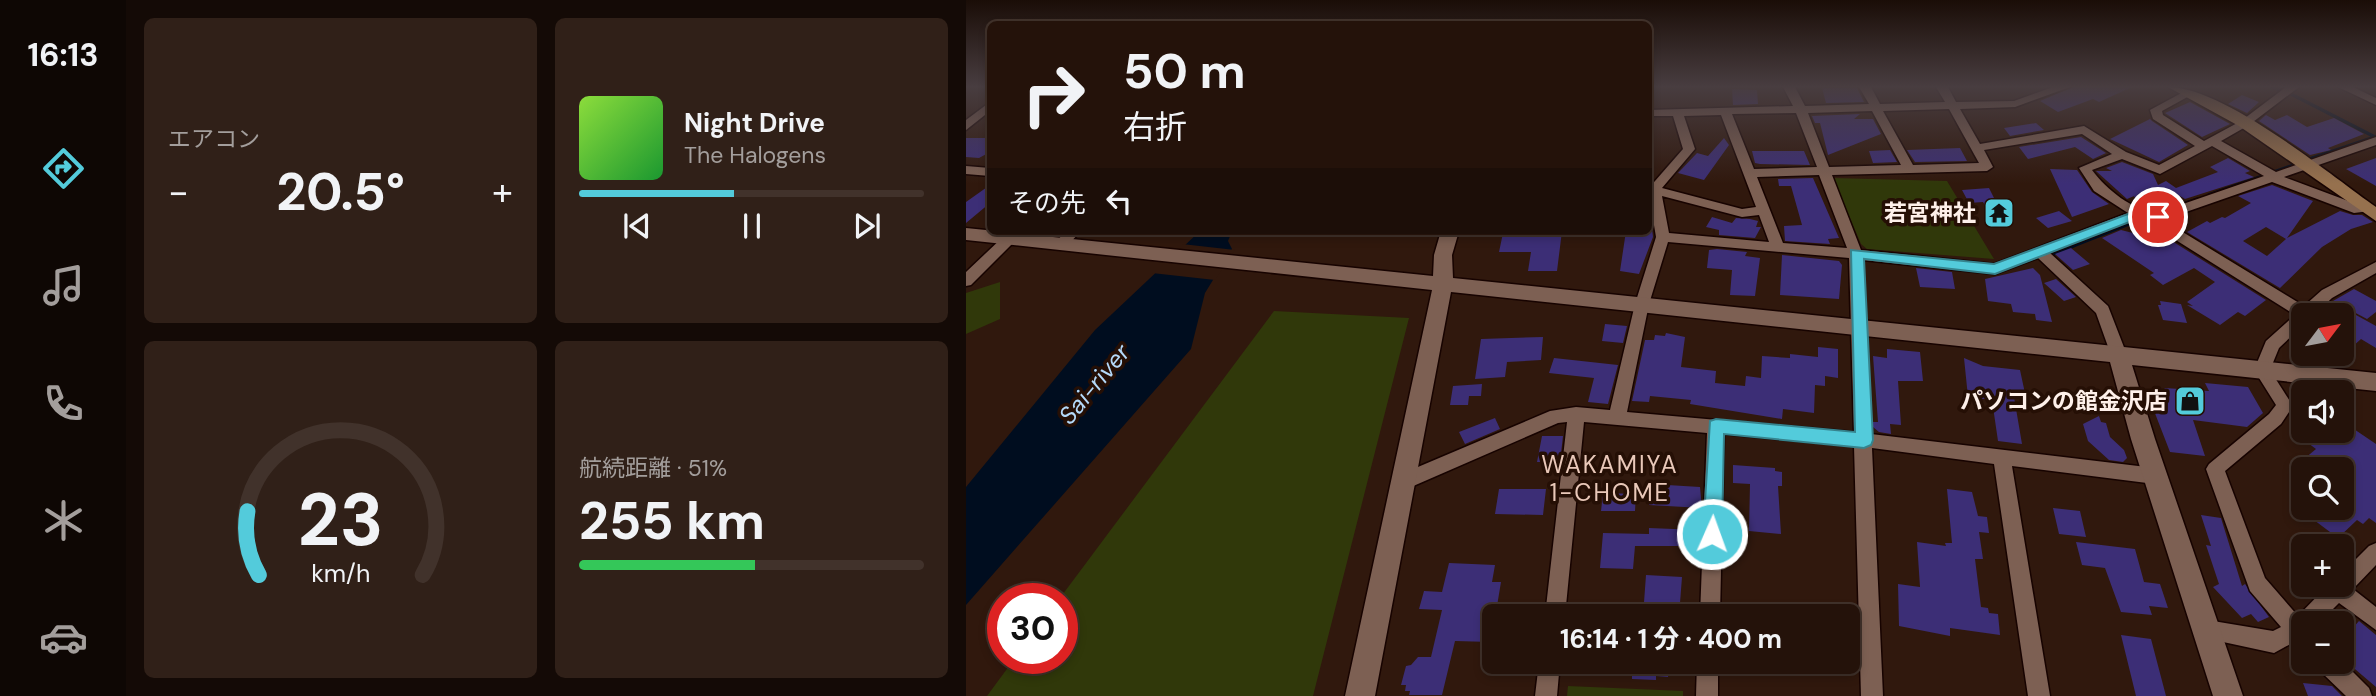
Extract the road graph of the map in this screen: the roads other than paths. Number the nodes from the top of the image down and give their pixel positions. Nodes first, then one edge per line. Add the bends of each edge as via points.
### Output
1 (1680, 119) edge
2 (1729, 119) edge
3 (1805, 119) edge
4 (1882, 119) edge
5 (1960, 119) edge
6 (2162, 119) edge
7 (2238, 119) edge
8 (2250, 119) edge
9 (2245, 123) junction
10 (2376, 141) edge
11 (2208, 144) junction
12 (1977, 148) junction
13 (2122, 155) junction
14 (2305, 164) junction
15 (1909, 169) junction
16 (966, 170) edge
17 (1825, 170) junction
18 (987, 171) edge
19 (1749, 173) junction
20 (2273, 176) junction
21 (1654, 190) junction
22 (1764, 210) junction
23 (2370, 212) edge
24 (2144, 216) junction
25 (966, 234) edge
26 (1070, 235) edge
27 (1449, 235) edge
28 (1463, 235) edge
29 (1663, 237) junction
30 (1009, 239) junction
31 (1059, 246) junction
32 (1778, 247) junction
33 (2040, 252) junction
34 (1856, 254) junction
35 (2376, 267) edge
36 (966, 281) edge
37 (1432, 284) junction
38 (2317, 303) edge
39 (1642, 304) junction
40 (2291, 307) edge
41 (2291, 327) edge
42 (1859, 330) junction
43 (2119, 355) junction
44 (2262, 370) junction
45 (2376, 382) edge
46 (1576, 414) junction
47 (1617, 417) junction
48 (1716, 426) junction
49 (1864, 440) junction
50 (2002, 457) junction
51 (2155, 476) junction
52 (1405, 481) junction
53 (2376, 552) edge
54 (2354, 573) edge
55 (2330, 597) edge
56 (2347, 597) edge
57 (1556, 604) edge
58 (1710, 604) edge
59 (2318, 611) edge
60 (2291, 618) edge
61 (2376, 620) edge
62 (2207, 630) junction
63 (2291, 634) edge
64 (1548, 674) edge
65 (1708, 674) edge
66 (2339, 674) edge
67 (1360, 696) edge
68 (1546, 696) edge
69 (1707, 696) edge
70 (1872, 696) edge
71 (2039, 696) edge
72 (2228, 696) edge
73 (2361, 696) edge

1 - 21 street via 1689,149
2 - 19 street
3 - 17 street
4 - 15 street
5 - 12 street
6 - 11 street
7 - 9 main road
8 - 9 street
9 - 11 street
9 - 14 main road
10 - 14 street
11 - 13 street via 2160,170
11 - 20 street
12 - 13 street via 2084,130
12 - 15 street via 1987,167
13 - 24 street via 2085,168 2099,188
14 - 20 street
14 - 23 main road
15 - 17 street
16 - 18 street
17 - 19 street
17 - 34 street
19 - 22 street
20 - 23 street
20 - 24 street via 2158,217
21 - 22 street via 1742,213
21 - 29 street
22 - 32 street
24 - 33 street via 2136,215
24 - 40 street
25 - 30 street
26 - 31 street
27 - 37 street
28 - 37 street via 1457,256
29 - 32 street
29 - 39 street
30 - 31 street
30 - 36 street
31 - 37 street
32 - 34 street
33 - 34 street via 1995,269
33 - 43 street via 2103,310
34 - 42 street
35 - 38 street
37 - 39 street
37 - 52 street
39 - 42 street
39 - 47 street
41 - 44 street via 2272,345
42 - 43 street
42 - 49 street
43 - 44 street
43 - 51 street
44 - 45 street
44 - 60 street via 2285,405 2275,419 2215,469 2257,584
46 - 47 street
46 - 52 street via 1556,416
46 - 57 street
47 - 48 street
48 - 49 street
48 - 58 street
49 - 50 street
49 - 70 street
50 - 51 street
50 - 71 street
51 - 62 street
52 - 67 street
53 - 54 street
55 - 59 street
56 - 61 street
62 - 63 street via 2274,642
62 - 72 street
64 - 68 street
65 - 69 street
66 - 73 street

